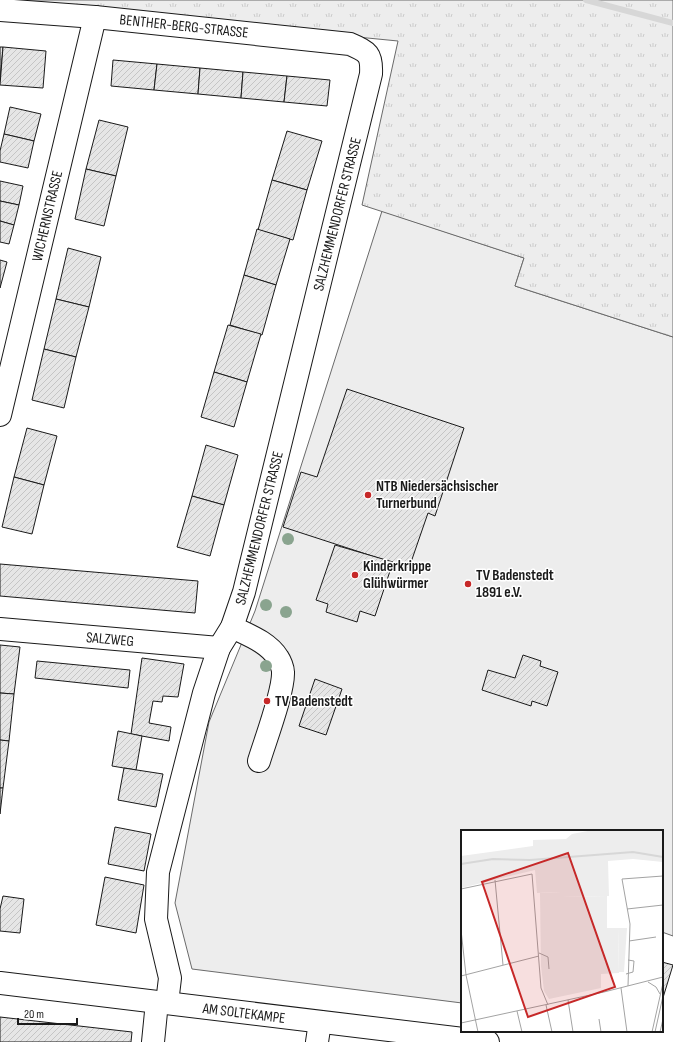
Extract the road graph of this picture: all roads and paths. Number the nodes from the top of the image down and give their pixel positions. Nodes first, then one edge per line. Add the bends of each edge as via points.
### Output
1 (0, 10) edge
2 (95, 17) junction
3 (366, 51) joint
4 (0, 415) edge
5 (232, 627) junction
6 (0, 629) edge
7 (219, 648) junction
8 (259, 761) dead end
9 (0, 983) edge
10 (162, 1003) junction
11 (319, 1032) edge
12 (153, 1042) edge
13 (488, 1042) edge

1 - 2 street, BENTHER-BERG-STRASSE
2 - 3 street, BENTHER-BERG-STRASSE via 350,44
2 - 4 street, WICHERNSTRASSE
3 - 5 street, SALZHEMMENDORFER STRASSE via 372,60 371,74 244,592
5 - 7 street, SALZHEMMENDORFER STRASSE
5 - 8 street via 254,637 271,649 279,658 283,672 281,688
6 - 7 street, SALZWEG
7 - 10 street, SALZHEMMENDORFER STRASSE via 204,693 158,872 156,919 170,978
9 - 10 street, AM SOLTEKAMPE
10 - 11 street, AM SOLTEKAMPE
10 - 12 street, SALZHEMMENDORFER STRASSE
11 - 13 street, AM SOLTEKAMPE

